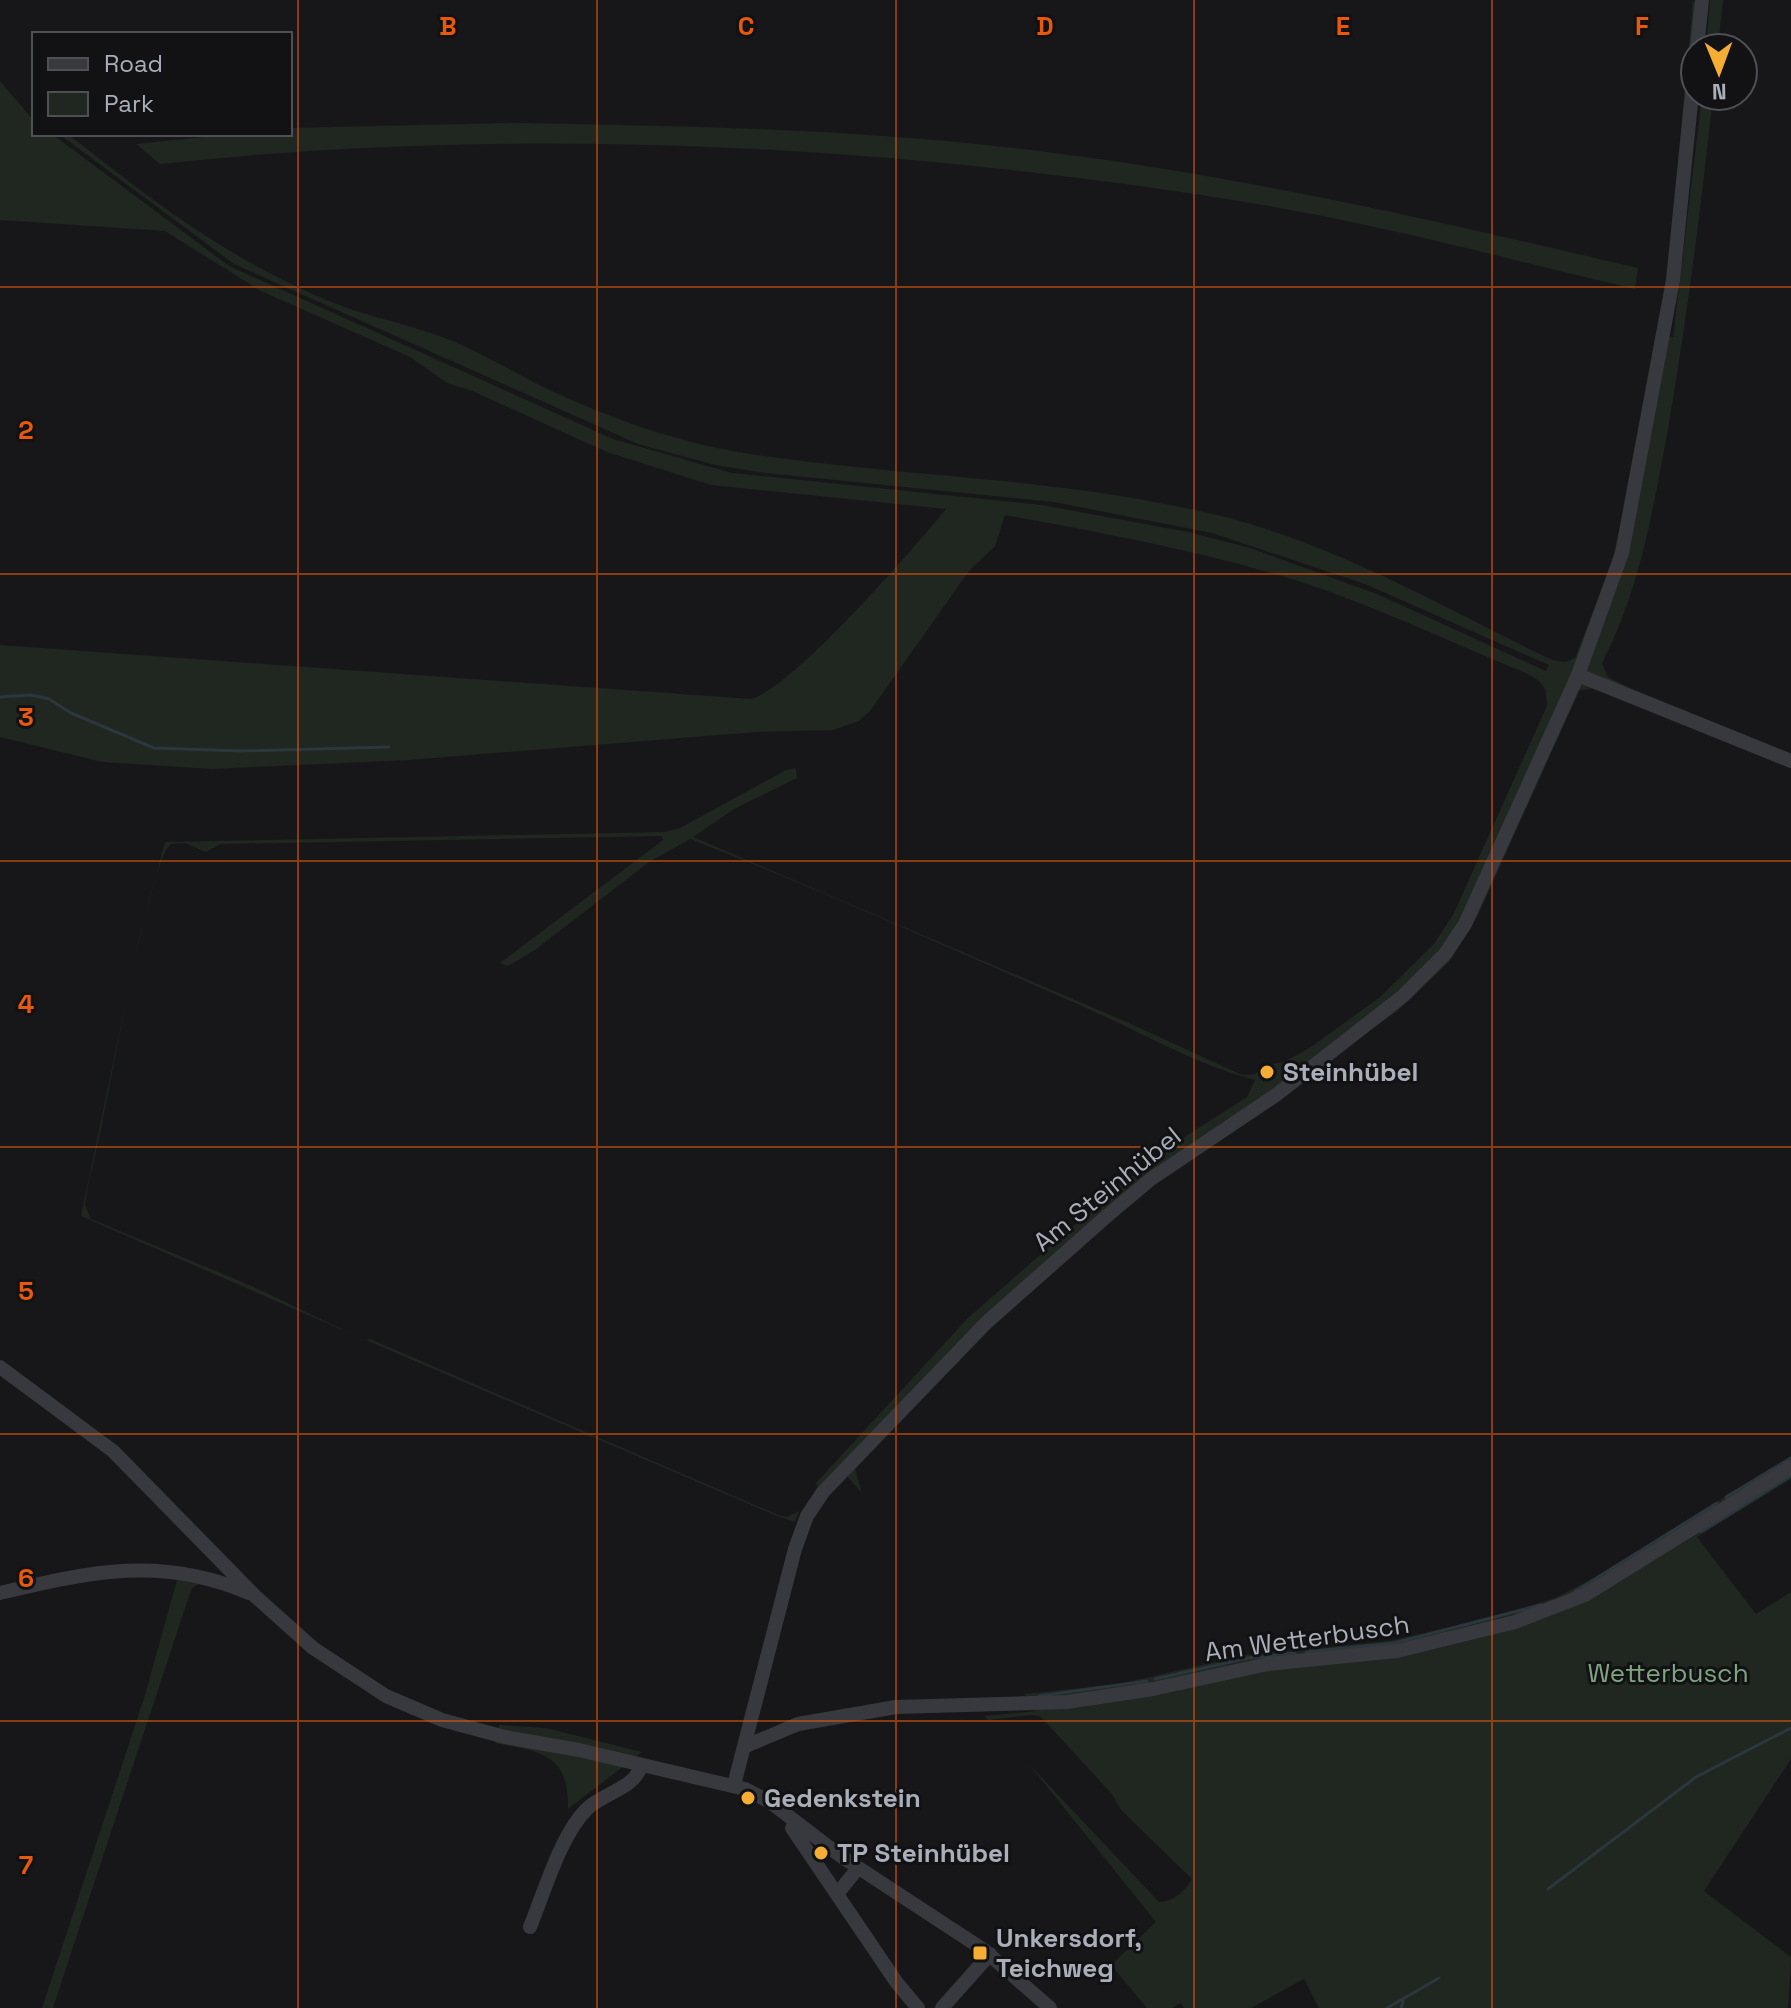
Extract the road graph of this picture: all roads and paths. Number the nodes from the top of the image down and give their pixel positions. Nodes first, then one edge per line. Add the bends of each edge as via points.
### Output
1 (1702, 0) edge
2 (1699, 32) edge
3 (1690, 112) edge
4 (1578, 675) junction
5 (1791, 761) edge
6 (0, 1367) edge
7 (1791, 1467) edge
8 (220, 1560) junction
9 (211, 1577) junction
10 (0, 1593) edge
11 (256, 1597) junction
12 (746, 1746) junction
13 (635, 1764) junction
14 (734, 1785) junction
15 (794, 1824) junction
16 (858, 1868) junction
17 (838, 1893) junction
18 (530, 1927) dead end
19 (990, 1954) junction
20 (918, 2008) edge
21 (942, 2008) edge
22 (1050, 2008) edge

1 - 2 street
3 - 4 street, Am Steinhübel via 1673,280 1635,499 1622,553
4 - 5 street
4 - 12 street, Am Steinhübel via 1465,924 1425,977 1276,1095 1151,1179 1108,1215 986,1323 823,1492 795,1549
6 - 8 street via 113,1451
7 - 12 street, Am Wetterbusch via 1585,1595 1501,1626 1397,1651 1253,1666 1067,1702 896,1707 798,1724
8 - 9 street
8 - 11 street
9 - 10 street via 129,1570
9 - 11 street
11 - 13 street via 313,1648 386,1696 442,1720
12 - 14 street, Am Steinhübel
13 - 14 street
13 - 18 street via 636,1777 587,1809 569,1835
14 - 15 street via 770,1802
15 - 16 street
15 - 17 street
16 - 17 street
16 - 19 street
17 - 20 street
19 - 21 street
19 - 22 street

